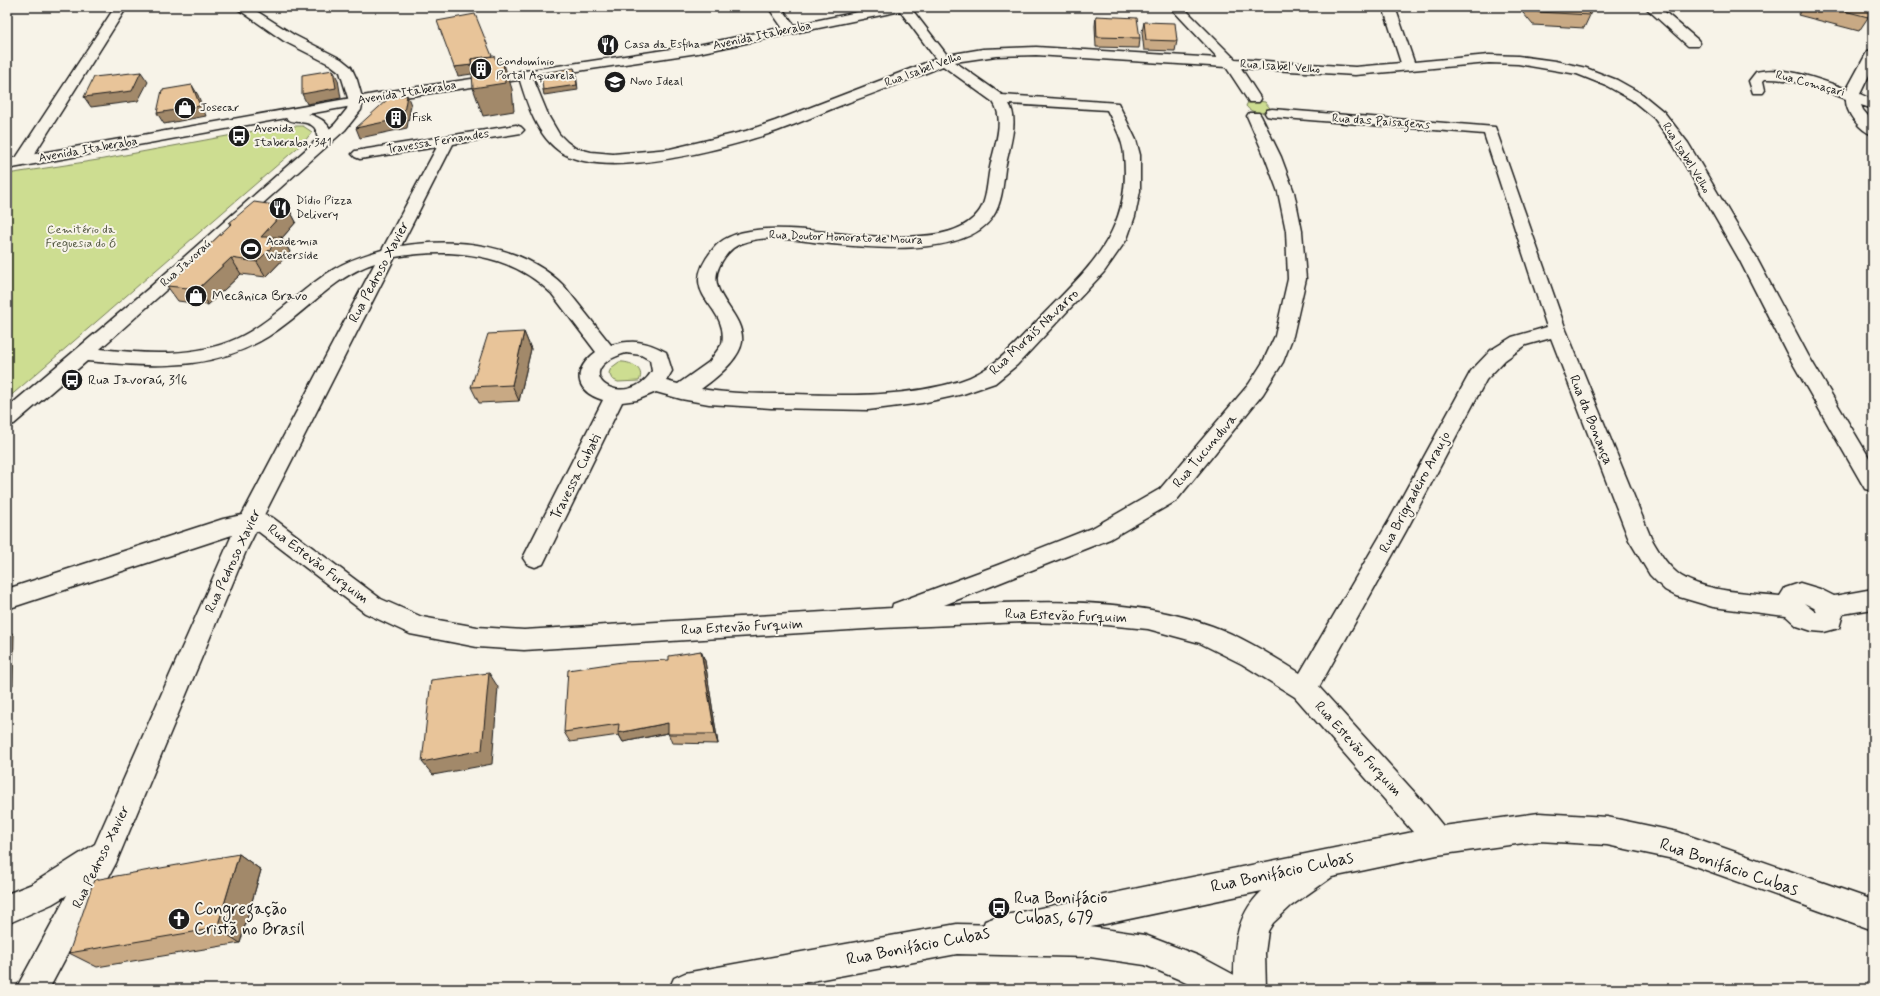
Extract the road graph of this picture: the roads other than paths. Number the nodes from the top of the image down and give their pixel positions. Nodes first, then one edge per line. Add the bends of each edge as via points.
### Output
1 (121, 7) edge
2 (260, 7) edge
3 (774, 7) edge
4 (902, 7) edge
5 (1176, 7) edge
6 (1389, 7) edge
7 (1652, 7) edge
8 (243, 8) edge
9 (791, 30) junction
10 (1693, 43) dead end
11 (1873, 54) edge
12 (944, 60) junction
13 (1231, 64) junction
14 (1409, 67) junction
15 (525, 74) junction
16 (1758, 90) dead end
17 (1852, 96) junction
18 (998, 100) junction
19 (356, 101) junction
20 (1873, 105) edge
21 (1252, 108) junction
22 (277, 116) junction
23 (516, 130) dead end
24 (1490, 130) joint
25 (1873, 130) edge
26 (325, 139) junction
27 (448, 140) junction
28 (360, 154) dead end
29 (22, 161) junction
30 (7, 164) edge
31 (391, 251) junction
32 (1557, 330) junction
33 (607, 353) junction
34 (82, 354) junction
35 (653, 384) junction
36 (681, 392) junction
37 (616, 397) junction
38 (7, 419) edge
39 (1873, 483) edge
40 (251, 522) junction
41 (535, 558) dead end
42 (7, 599) edge
43 (1873, 599) edge
44 (882, 618) junction
45 (1304, 689) junction
46 (1437, 841) junction
47 (106, 853) junction
48 (1331, 862) junction
49 (7, 909) edge
50 (1873, 915) edge
51 (957, 939) junction
52 (32, 989) edge
53 (685, 989) edge
54 (1229, 989) edge
55 (1250, 989) edge

1 - 29 street
2 - 8 street
3 - 9 street
4 - 9 street, Avenida Itaberaba
4 - 12 street, Rua Doutor Honorato de Moura
5 - 13 street, Rua Tucunduva
6 - 14 street
7 - 10 street
8 - 19 street via 346,70
9 - 15 street, Avenida Itaberaba via 698,49
11 - 17 street via 1857,81
12 - 13 street, Rua Isabel Velho via 963,55 1014,50
12 - 15 street, Rua Isabel Velho via 773,127 738,138 663,154 602,159 582,156 569,150 547,127 531,97
12 - 18 street, Rua Doutor Honorato de Moura
13 - 14 street, Rua Isabel Velho via 1356,71
13 - 21 street, Rua Tucunduva
14 - 39 street, Rua Isabel Velho via 1489,59 1555,65 1581,71 1612,83 1637,97 1659,115 1680,143 1748,259 1798,355
15 - 19 street, Avenida Itaberaba
16 - 17 street, Rua Comaçari via 1756,80 1761,75 1769,73
17 - 20 street
17 - 25 street via 1854,111
18 - 36 street, Rua Doutor Honorato de Moura via 1005,108 1004,136 991,201 985,216 974,227 946,238 900,242 780,234 752,236 731,242 719,250 707,270 706,282 731,327 732,344 720,362 706,376
18 - 36 street, Rua Morais Navarro via 1113,106 1132,155 1132,191 1127,216 1118,239 1098,268 1010,360 988,378 963,387 922,396 868,403 772,401 709,397
19 - 22 street, Avenida Itaberaba
19 - 26 street, Rua Javoraú via 349,118
21 - 24 street, Rua das Paisagens
21 - 44 street, Rua Tucunduva via 1286,192 1294,231 1297,279 1284,336 1273,362 1256,389 1168,495 1102,533
22 - 26 street via 315,121 325,131
22 - 29 street, Avenida Itaberaba
23 - 27 street, Travessa Fernandes
24 - 32 street, Rua da Bonança
26 - 34 street, Rua Javoraú
27 - 28 street, Travessa Fernandes
27 - 31 street, Rua Pedroso Xavier
29 - 30 street, Avenida Itaberaba
31 - 33 street via 419,247 451,247 495,253 526,267 549,281 566,299
31 - 34 street via 342,271 265,330 243,343 220,352 168,360
31 - 40 street, Rua Pedroso Xavier
32 - 43 street, Rua da Bonança via 1637,533 1651,560 1674,583 1708,596 1792,607 1790,600 1793,595 1800,593 1810,594 1829,607
32 - 45 street, Rua Brigradeiro Araujo via 1519,341 1498,354 1478,376 1394,532
33 - 35 street via 626,348 646,349 659,358 662,370
33 - 37 street via 594,363 588,374 590,385 600,393
34 - 38 street, Rua Javoraú
35 - 36 street, Rua Morais Navarro
35 - 37 street via 636,394
37 - 41 street, Travessa Cubati
40 - 42 street, Rua Estevão Furquim via 223,528
40 - 44 street, Rua Estevão Furquim via 265,524 281,535 373,606 419,627 477,637 524,640
40 - 47 street, Rua Pedroso Xavier via 235,551
44 - 45 street, Rua Estevão Furquim via 1023,612 1095,614 1148,619 1205,634 1251,656
45 - 46 street, Rua Estevão Furquim via 1411,808
46 - 48 street, Rua Bonifácio Cubas
46 - 50 street, Rua Bonifácio Cubas via 1539,828 1607,832 1678,846
47 - 49 street via 42,894
47 - 52 street, Rua Pedroso Xavier
48 - 51 street, Rua Bonifácio Cubas
48 - 55 street via 1264,910 1251,934
51 - 53 street, Rua Bonifácio Cubas
51 - 54 street via 1090,942 1145,950 1188,967

